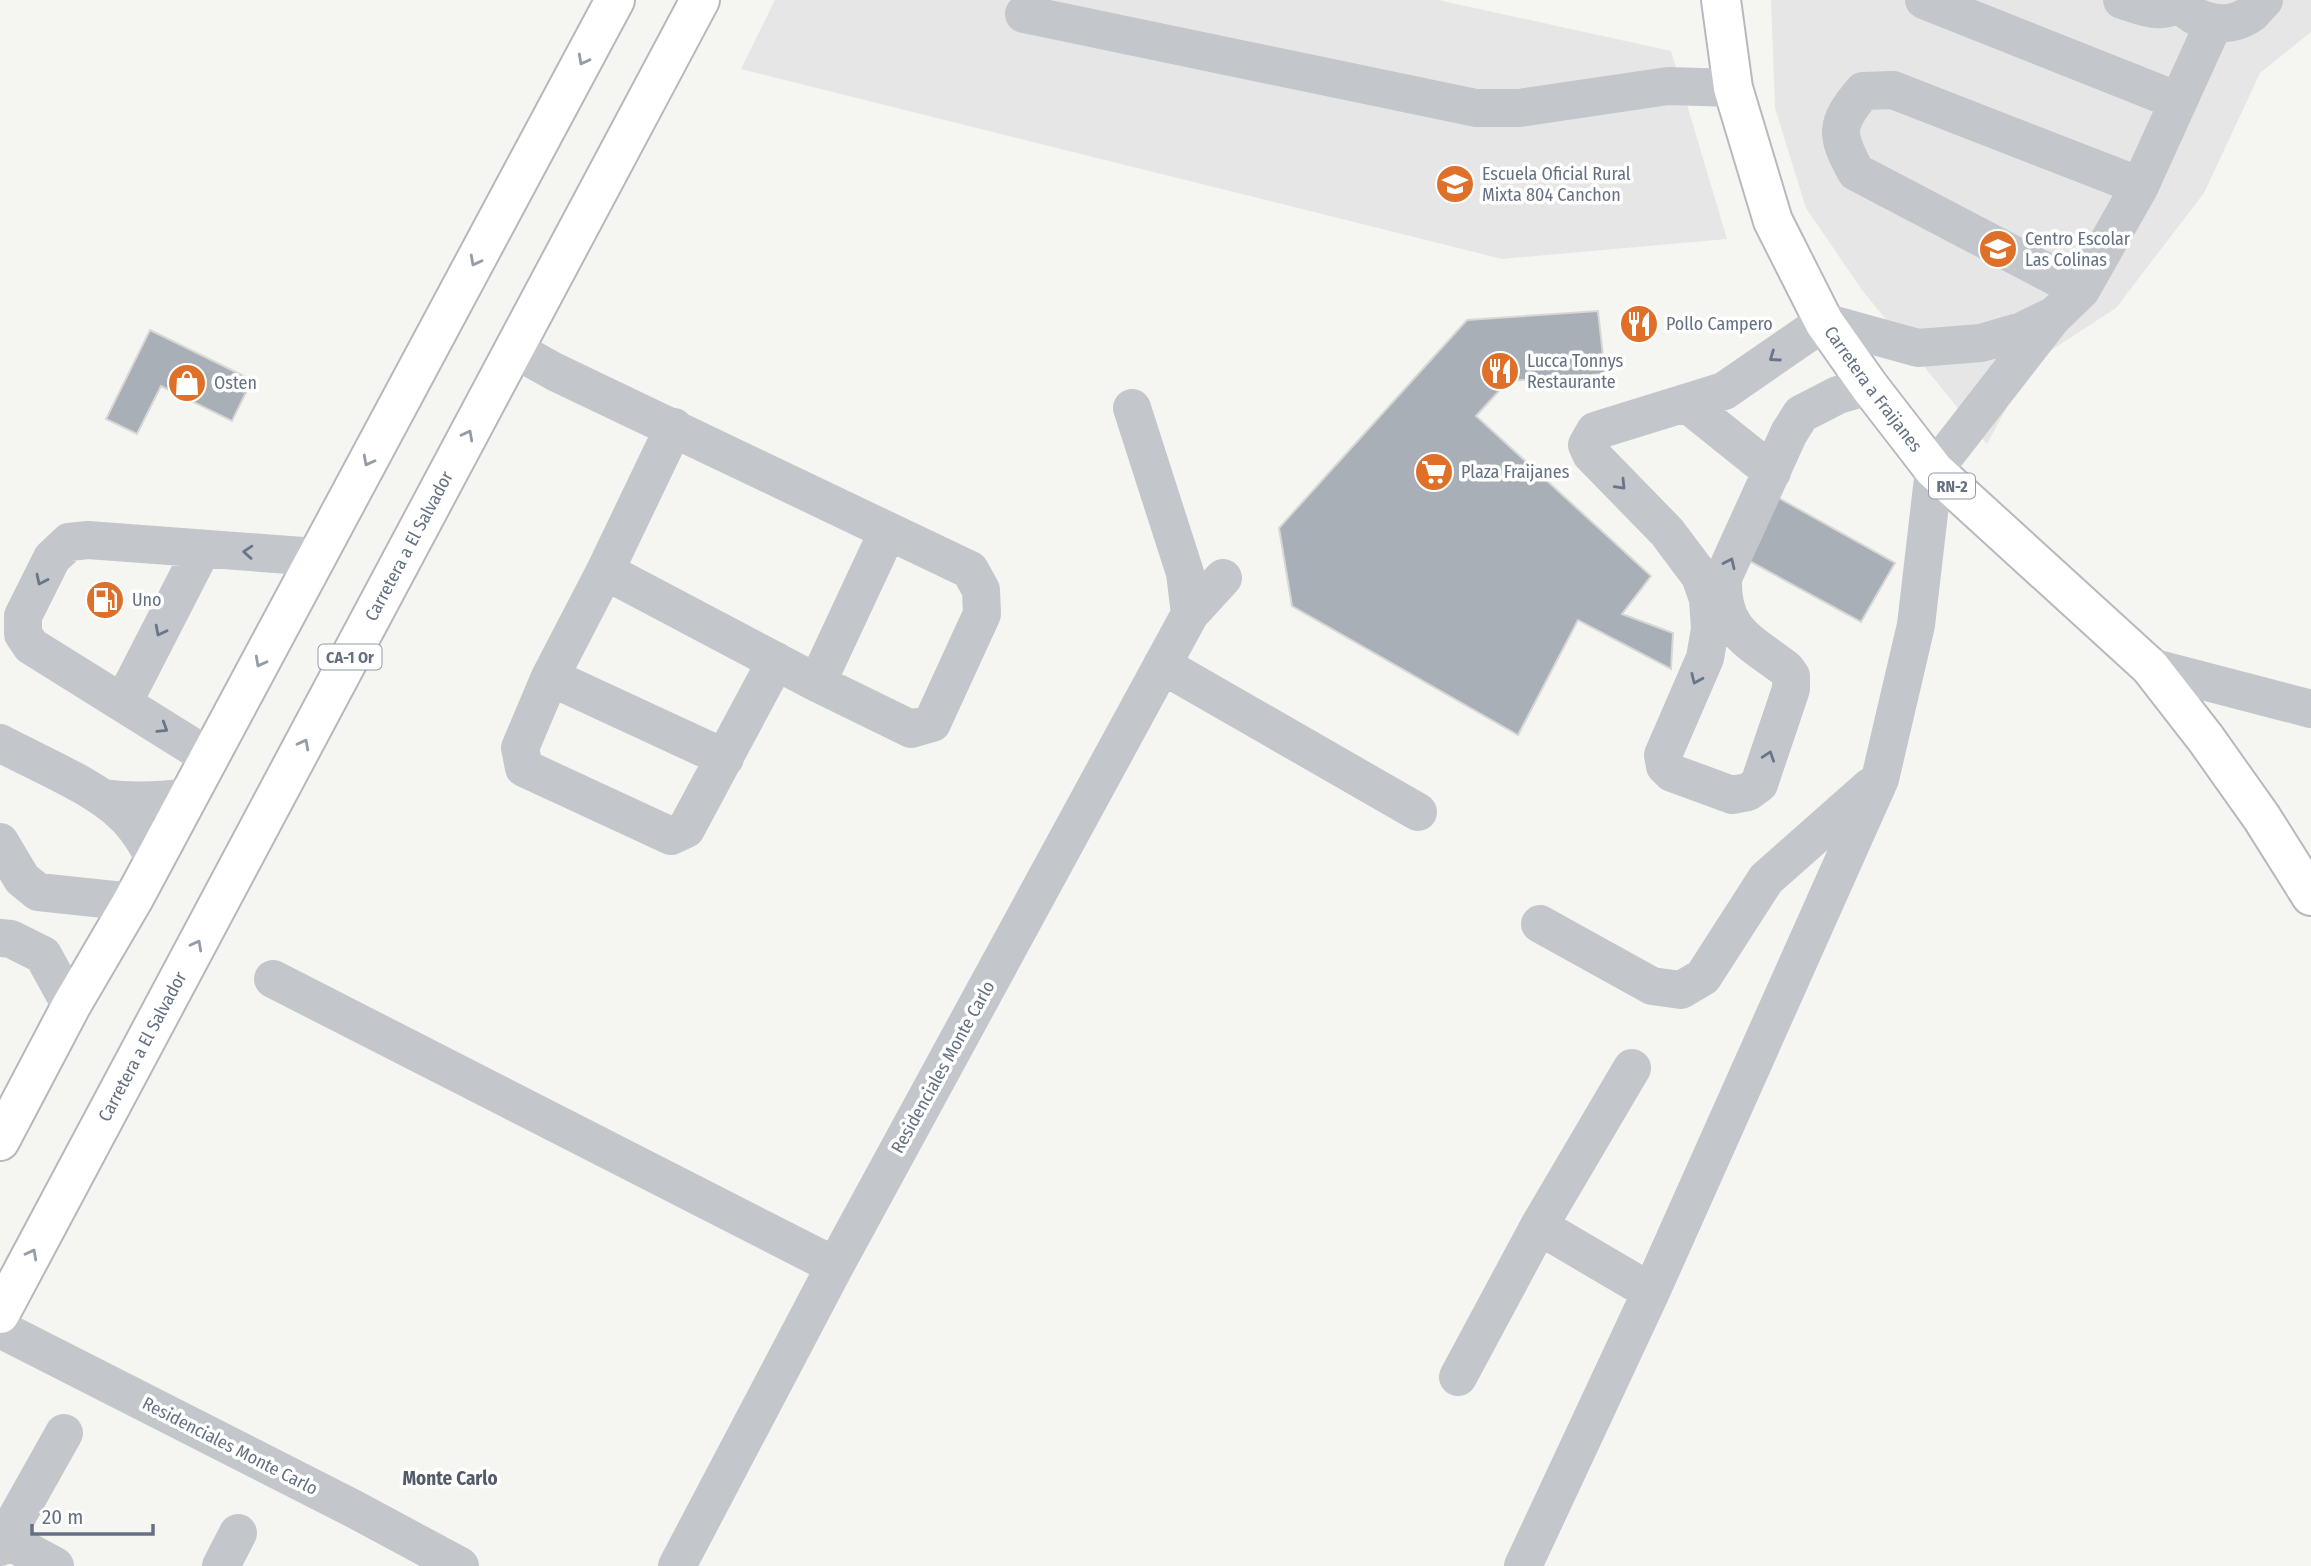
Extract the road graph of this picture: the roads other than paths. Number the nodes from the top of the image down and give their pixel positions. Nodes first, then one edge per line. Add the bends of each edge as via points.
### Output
1 (615, 0) edge
2 (700, 0) edge
3 (1721, 0) edge
4 (1924, 0) edge
5 (2122, 0) edge
6 (2264, 0) edge
7 (2179, 2) edge
8 (1024, 14) dead end
9 (2214, 23) junction
10 (1733, 88) junction
11 (2178, 101) junction
12 (2140, 186) junction
13 (2068, 302) junction
14 (1824, 322) junction
15 (514, 349) junction
16 (1869, 386) junction
17 (1686, 403) junction
18 (1132, 408) dead end
19 (674, 427) junction
20 (1934, 470) junction
21 (1772, 472) junction
22 (888, 531) junction
23 (202, 549) junction
24 (316, 557) junction
25 (605, 571) junction
26 (1223, 578) dead end
27 (1190, 614) junction
28 (776, 661) junction
29 (1162, 665) junction
30 (2150, 667) junction
31 (550, 677) junction
32 (817, 683) junction
33 (123, 703) junction
34 (2311, 709) edge
35 (0, 743) edge
36 (209, 757) junction
37 (725, 758) junction
38 (1880, 779) junction
39 (187, 797) junction
40 (103, 798) junction
41 (1418, 811) dead end
42 (0, 842) edge
43 (155, 859) junction
44 (38, 892) junction
45 (2311, 896) edge
46 (133, 900) junction
47 (1540, 924) dead end
48 (4, 946) edge
49 (274, 979) dead end
50 (71, 1006) junction
51 (1632, 1068) dead end
52 (0, 1141) edge
53 (1539, 1226) junction
54 (835, 1266) junction
55 (1651, 1292) junction
56 (0, 1314) edge
57 (0, 1329) edge
58 (1458, 1377) dead end
59 (64, 1433) dead end
60 (7, 1522) edge
61 (238, 1533) dead end
62 (55, 1566) edge
63 (221, 1566) edge
64 (460, 1566) edge
65 (677, 1566) edge
66 (1523, 1566) edge

1 -> 24 main road
2 - 15 main road, Carretera a El Salvador / CA-1 Or
3 - 10 main road, Carretera a Fraijanes / RN-2
4 - 11 street
5 - 7 street via 2164,10
6 - 9 street via 2234,22
7 - 9 street via 2196,17
8 - 10 street via 1476,108 1519,108 1668,86
9 - 11 street
10 - 14 main road, Carretera a Fraijanes / RN-2 via 1773,221
11 - 12 street
12 - 13 street
12 - 13 street via 1893,90 1863,91 1848,108 1840,129 1844,151 1856,172
13 - 14 street via 2022,331 1981,343 1918,348
13 - 20 street
14 - 16 main road, Carretera a Fraijanes / RN-2
14 -> 17 street via 1724,391
15 - 19 street
56 -> 15 main road, Carretera a El Salvador / CA-1 Or
16 - 20 main road, Carretera a Fraijanes / RN-2
16 - 21 street via 1801,414
17 - 21 street
17 -> 21 street via 1595,431 1587,445 1667,532 1700,576 1708,599 1710,629 1705,658 1662,755 1672,773 1732,795 1759,784 1791,689 1786,669 1736,631 1726,615 1722,593 1723,578
18 - 27 street via 1185,573
19 - 22 street
19 - 25 street
20 - 30 main road, Carretera a Fraijanes / RN-2
20 - 38 street via 1916,625
22 - 32 street
22 - 32 street via 970,570 981,590 982,614 932,723 911,729
24 -> 23 street
23 -> 33 street
23 -> 33 street via 88,540 69,542 52,558 23,615 23,634 31,646
24 -> 36 main road
25 - 28 street
25 - 31 street
26 - 27 street, Residenciales Monte Carlo
27 - 29 street, Residenciales Monte Carlo
28 - 32 street
28 - 37 street
29 - 41 street
29 - 54 street, Residenciales Monte Carlo
30 - 34 street
30 - 45 main road, Carretera a Fraijanes / RN-2 via 2262,818
31 - 37 street
31 - 37 street via 520,748 524,768 671,836 686,829
33 -> 36 street
35 - 40 street
36 - 39 main road
38 - 47 street via 1766,879 1703,977 1681,990 1652,986
38 - 55 street
39 - 40 street via 131,802
39 - 43 main road
40 - 43 street via 124,815
42 - 44 street via 22,879
43 - 46 main road
44 - 46 street
44 - 48 street
46 - 50 main road
48 - 50 street via 43,955
49 - 54 street
50 - 52 main road
51 - 53 street
53 - 55 street
53 - 58 street
54 - 65 street, Residenciales Monte Carlo
55 - 66 street
57 - 64 street, Residenciales Monte Carlo
59 - 60 street
60 - 62 street
61 - 63 street

